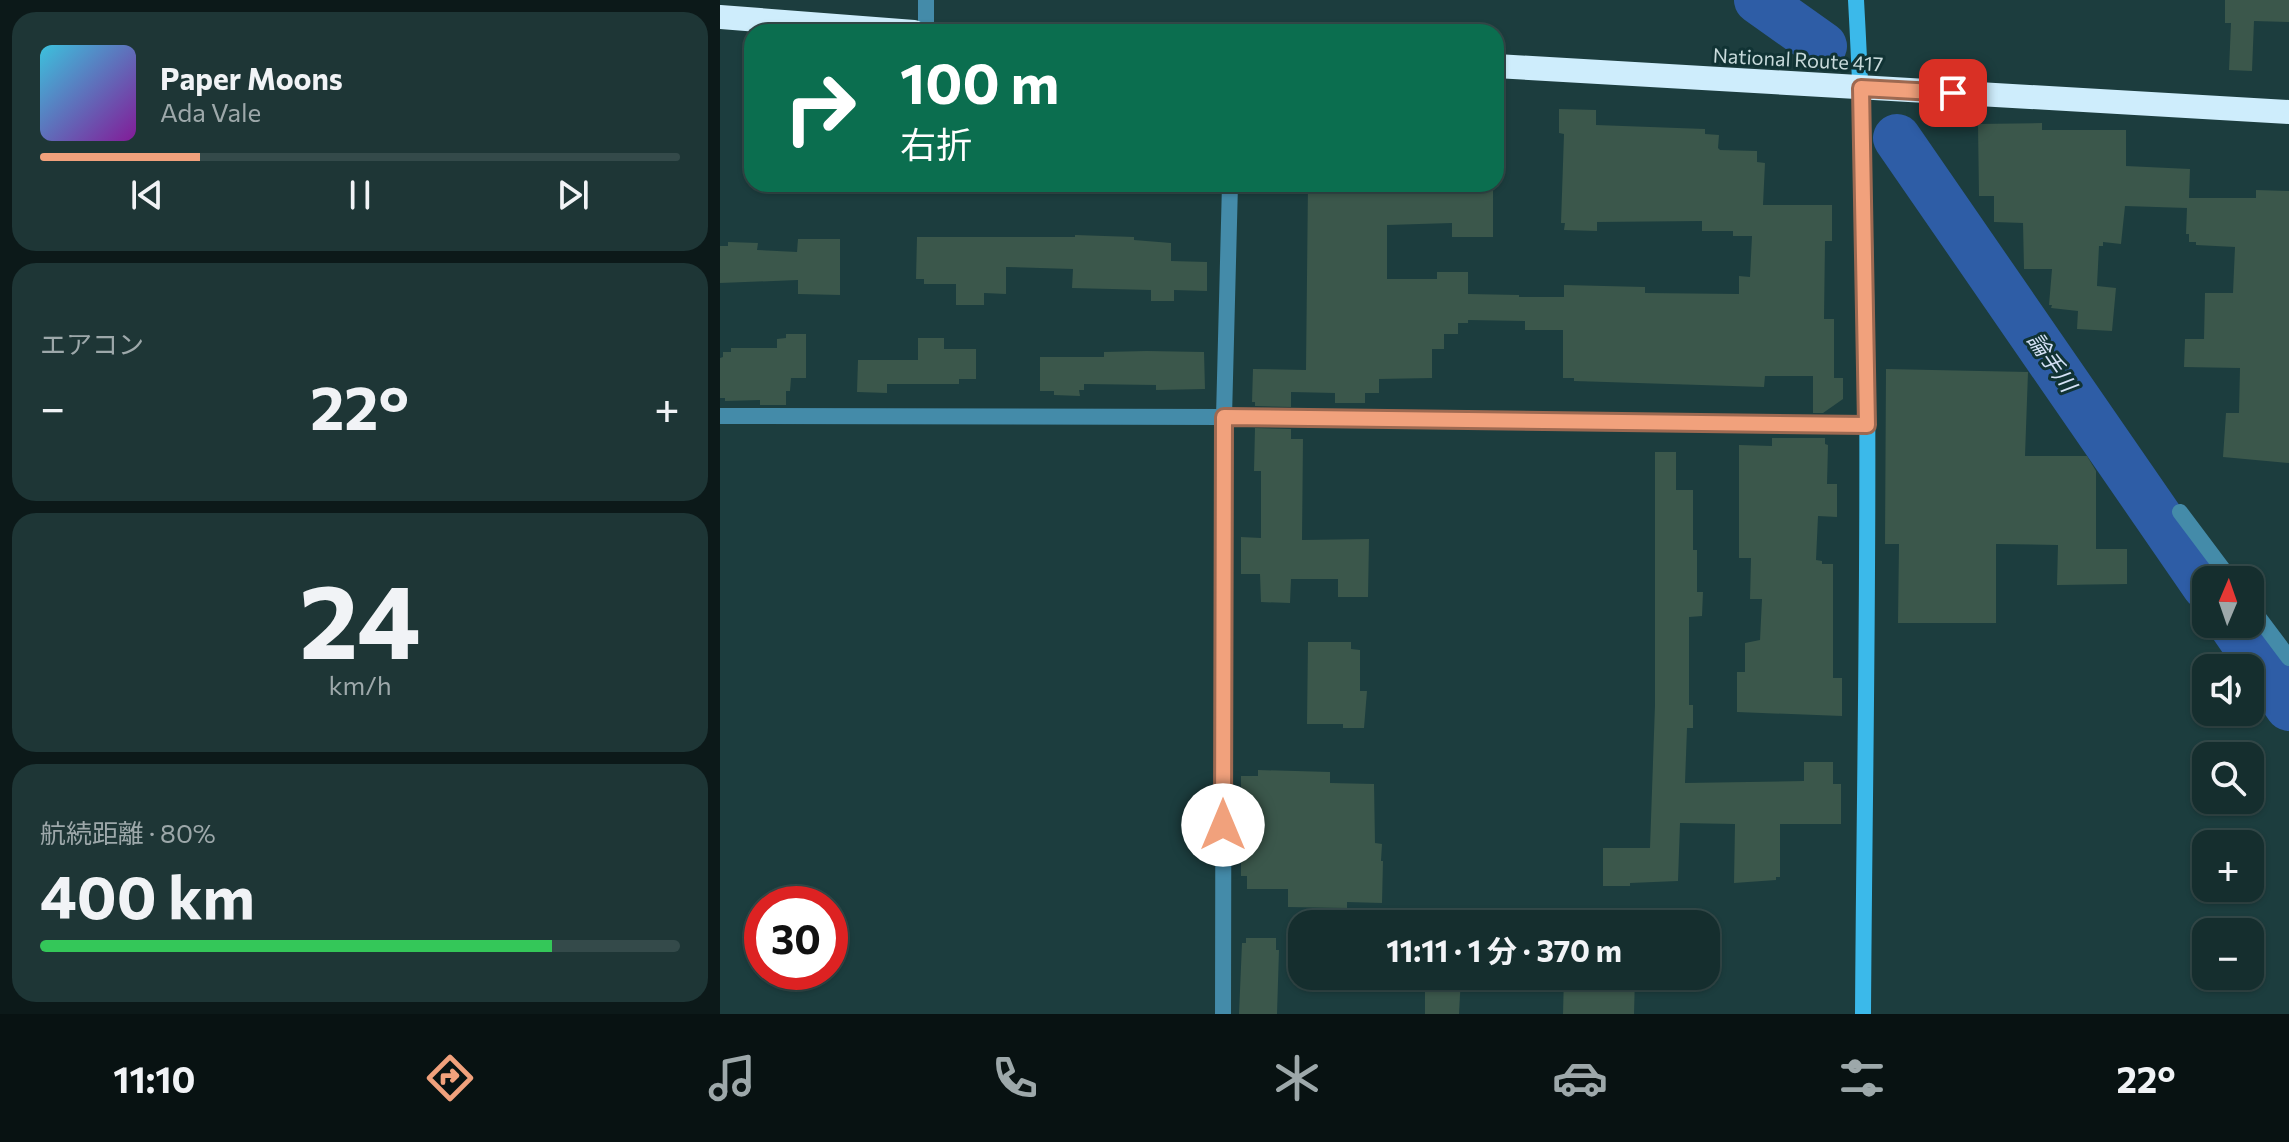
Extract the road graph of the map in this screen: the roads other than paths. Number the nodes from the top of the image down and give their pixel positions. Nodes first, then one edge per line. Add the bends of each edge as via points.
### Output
1 (926, 0) edge
2 (1856, 0) edge
3 (720, 17) edge
4 (811, 24) edge
5 (926, 24) edge
6 (1504, 66) edge
7 (1861, 88) junction
8 (2289, 112) edge
9 (1230, 192) edge
10 (720, 416) edge
11 (1224, 417) junction
12 (1867, 425) junction
13 (2180, 512) dead end
14 (2220, 566) edge
15 (2264, 625) edge
16 (2289, 658) edge
17 (1223, 1014) edge
18 (1863, 1014) edge

1 - 5 street
2 - 7 street
3 - 4 highway
6 - 7 highway, National Route 417
7 - 8 highway, National Route 417
7 - 12 street
9 - 11 street
10 - 11 street
11 - 12 street
11 - 17 street
12 - 18 street
13 - 14 street
15 - 16 street

